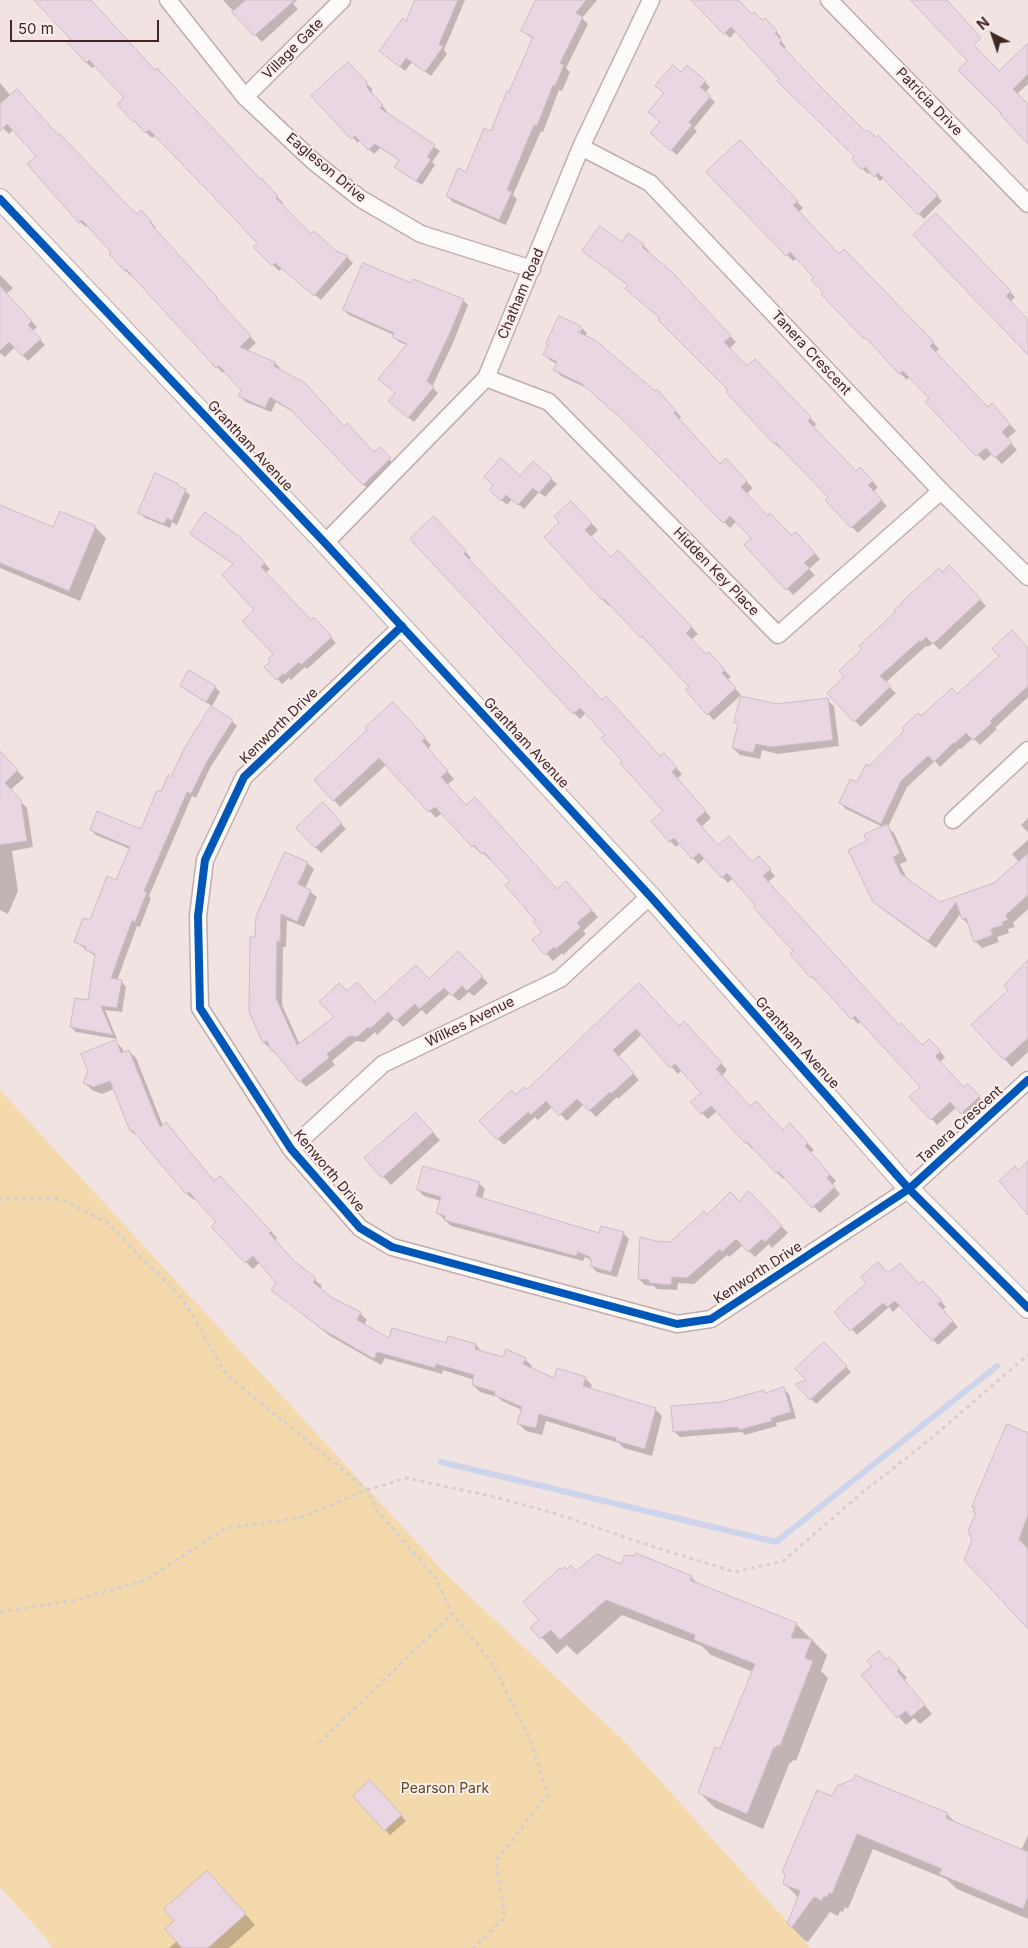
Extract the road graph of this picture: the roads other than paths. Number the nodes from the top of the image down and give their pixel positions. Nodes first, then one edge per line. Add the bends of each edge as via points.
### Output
1 (168, 0) edge
2 (342, 0) edge
3 (651, 0) edge
4 (829, 0) edge
5 (245, 97) junction
6 (581, 147) junction
7 (0, 199) edge
8 (1028, 204) edge
9 (532, 269) junction
10 (486, 378) junction
11 (941, 491) junction
12 (325, 543) junction
13 (1028, 577) edge
14 (402, 626) junction
15 (1028, 750) edge
16 (953, 820) dead end
17 (650, 896) junction
18 (1028, 1080) edge
19 (291, 1149) junction
20 (909, 1189) junction
21 (1028, 1308) edge

1 - 5 street, Eagleson Drive
2 - 5 street, Village Gate
3 - 6 street, Chatham Road
4 - 8 street, Patricia Drive
5 - 9 street, Eagleson Drive via 313,161 361,199 421,234
6 - 9 street, Chatham Road
6 - 11 street, Tanera Crescent via 650,183
7 - 12 street, Grantham Avenue
9 - 10 street, Chatham Road
10 - 11 street, Hidden Key Place via 550,402 778,635
10 - 12 street, Chatham Road
11 - 13 street, Tanera Crescent
12 - 14 street, Grantham Avenue
14 - 17 street, Grantham Avenue
14 - 19 street, Kenworth Drive via 244,777 205,860 198,916 200,1008
15 - 16 street
17 - 19 street, Wilkes Avenue via 560,979 383,1064
17 - 20 street, Grantham Avenue
18 - 20 street, Tanera Crescent
19 - 20 street, Kenworth Drive via 360,1228 392,1247 677,1324 711,1319
20 - 21 street, Grantham Avenue

